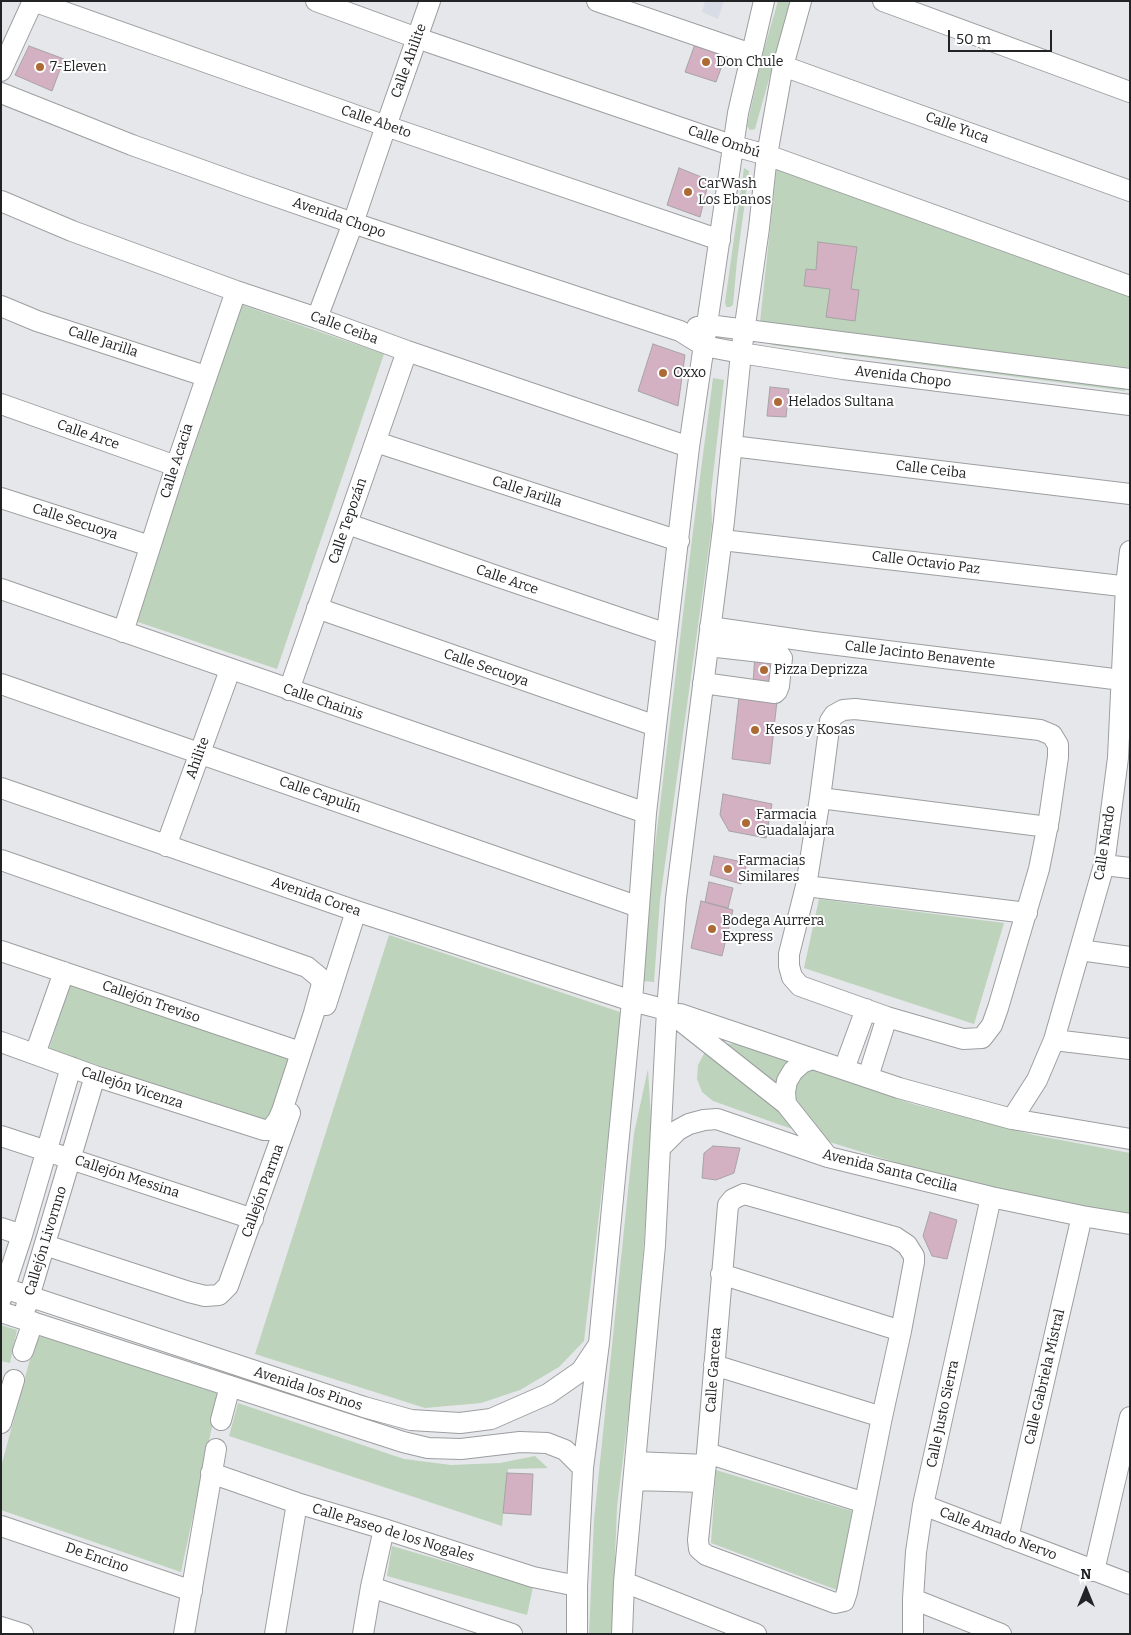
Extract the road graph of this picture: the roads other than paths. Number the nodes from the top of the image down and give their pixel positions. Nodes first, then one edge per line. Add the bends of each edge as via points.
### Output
1 (33, 1) edge
2 (316, 1) edge
3 (430, 1) edge
4 (597, 1) edge
5 (764, 1) edge
6 (801, 1) edge
7 (883, 1) edge
8 (417, 38) junction
9 (751, 54) junction
10 (783, 66) junction
11 (1, 71) edge
12 (1130, 92) edge
13 (1, 94) edge
14 (386, 126) junction
15 (734, 146) junction
16 (767, 155) junction
17 (1130, 191) edge
18 (1, 202) edge
19 (353, 223) junction
20 (720, 240) junction
21 (1130, 286) edge
22 (236, 291) junction
23 (1, 306) edge
24 (317, 318) junction
25 (708, 325) junction
26 (744, 330) junction
27 (680, 331) junction
28 (704, 346) junction
29 (407, 351) junction
30 (741, 354) junction
31 (205, 376) junction
32 (1130, 379) edge
33 (1, 404) edge
34 (1130, 405) edge
35 (376, 442) junction
36 (732, 446) junction
37 (689, 447) junction
38 (176, 466) junction
39 (1130, 494) edge
40 (1, 498) edge
41 (348, 524) junction
42 (722, 540) junction
43 (679, 541) junction
44 (150, 546) junction
45 (1130, 551) edge
46 (1128, 587) edge
47 (1, 589) edge
48 (317, 608) junction
49 (123, 632) junction
50 (667, 634) junction
51 (709, 637) junction
52 (230, 670) junction
53 (1126, 680) edge
54 (703, 683) junction
55 (1, 684) edge
56 (289, 690) junction
57 (656, 726) junction
58 (200, 753) junction
59 (1123, 773) edge
60 (1, 788) edge
61 (820, 798) junction
62 (646, 813) junction
63 (1048, 827) junction
64 (166, 846) junction
65 (1, 860) edge
66 (1104, 865) junction
67 (1130, 868) edge
68 (806, 886) junction
69 (639, 907) junction
70 (356, 911) junction
71 (1027, 914) junction
72 (1080, 950) junction
73 (1, 951) edge
74 (1130, 957) edge
75 (64, 972) junction
76 (632, 1001) junction
77 (866, 1009) junction
78 (667, 1010) junction
79 (888, 1017) junction
80 (1054, 1040) junction
81 (1, 1042) edge
82 (1130, 1049) edge
83 (300, 1052) junction
84 (34, 1054) junction
85 (812, 1058) junction
86 (71, 1067) junction
87 (844, 1069) junction
88 (95, 1076) junction
89 (868, 1077) junction
90 (786, 1104) junction
91 (1012, 1119) junction
92 (1, 1136) edge
93 (1130, 1139) edge
94 (661, 1147) junction
95 (47, 1150) junction
96 (828, 1157) junction
97 (70, 1158) junction
98 (991, 1197) junction
99 (1082, 1216) junction
100 (253, 1219) junction
101 (1130, 1224) edge
102 (1, 1228) edge
103 (22, 1235) junction
104 (45, 1244) junction
105 (721, 1274) junction
106 (3, 1291) edge
107 (30, 1296) junction
108 (1, 1312) edge
109 (27, 1320) junction
110 (901, 1331) junction
111 (600, 1343) junction
112 (23, 1351) dead end
113 (714, 1365) junction
114 (14, 1380) dead end
115 (230, 1386) junction
116 (2, 1415) edge
117 (882, 1417) junction
118 (1130, 1417) edge
119 (221, 1420) dead end
120 (460, 1423) junction
121 (216, 1449) dead end
122 (462, 1449) junction
123 (706, 1467) junction
124 (583, 1468) junction
125 (634, 1471) junction
126 (212, 1473) junction
127 (297, 1503) junction
128 (865, 1503) junction
129 (923, 1505) junction
130 (1, 1526) edge
131 (384, 1529) junction
132 (1008, 1538) junction
133 (1094, 1571) junction
134 (624, 1582) junction
135 (1130, 1584) edge
136 (577, 1586) junction
137 (371, 1587) junction
138 (192, 1590) junction
139 (913, 1599) junction
140 (1, 1627) edge
141 (23, 1634) edge
142 (184, 1634) edge
143 (275, 1634) edge
144 (363, 1634) edge
145 (512, 1634) edge
146 (577, 1634) edge
147 (622, 1634) edge
148 (756, 1634) edge
149 (913, 1634) edge
150 (1001, 1634) edge

1 - 11 street
1 - 14 street, Calle Abeto
2 - 8 street, Calle Ombú
3 - 8 street, Calle Ahilite
4 - 9 street
5 - 9 street
6 - 10 street
7 - 12 street
8 - 14 street, Calle Ahilite
8 - 15 street, Calle Ombú
9 - 15 street
10 - 16 street
10 - 17 street, Calle Yuca
13 - 19 street, Avenida Chopo via 132,145
14 - 19 street, Calle Ahilite
14 - 20 street, Calle Abeto
15 - 16 street, Calle Ombú
15 - 20 street
16 - 21 street, Calle Ombú
16 - 26 street
18 - 22 street, Calle Ceiba
19 - 24 street, Calle Ahilite
19 - 27 street, Avenida Chopo
20 - 25 street
22 - 24 street, Calle Ceiba
22 - 31 street, Calle Acacia
23 - 31 street, Calle Jarilla
24 - 29 street, Calle Ceiba
25 - 26 street, Avenida Chopo
25 - 27 street, Avenida Chopo
25 - 28 street
26 - 30 street
26 - 32 street, Avenida Chopo
27 - 28 street, Avenida Chopo
28 - 30 street, Avenida Chopo
28 - 37 street
29 - 35 street, Calle Tepozán
29 - 37 street, Calle Ceiba
30 - 34 street, Avenida Chopo
30 - 36 street
31 - 38 street, Calle Acacia
33 - 38 street, Calle Arce
35 - 41 street, Calle Tepozán
35 - 43 street, Calle Jarilla
36 - 39 street, Calle Ceiba
36 - 42 street
37 - 43 street
38 - 44 street, Calle Acacia
40 - 44 street, Calle Secuoya
41 - 48 street, Calle Tepozán
41 - 50 street, Calle Arce
42 - 46 street, Calle Octavio Paz
42 - 51 street
43 - 50 street
44 - 49 street, Calle Acacia
45 - 46 street, Calle Nardo
46 - 53 street, Calle Nardo
47 - 49 street, Calle Chainis
48 - 56 street, Calle Tepozán
48 - 57 street, Calle Secuoya
49 - 52 street, Calle Chainis
50 - 57 street
51 - 53 street, Calle Jacinto Benavente via 814,642
51 - 54 street
51 - 54 street via 779,654 782,658 778,691
52 - 56 street, Calle Chainis
52 - 58 street, Ahilite
53 - 59 street, Calle Nardo
54 - 78 street via 676,898
55 - 58 street, Calle Capulín
56 - 62 street, Calle Chainis
57 - 62 street
58 - 64 street, Ahilite
58 - 69 street, Calle Capulín
59 - 66 street, Calle Nardo
60 - 64 street, Avenida Corea
61 - 63 street
61 - 63 street via 830,722 843,710 1040,730 1052,735 1058,745
61 - 68 street
62 - 69 street
63 - 71 street
64 - 70 street, Avenida Corea
65 - 83 street via 307,967 319,977 322,988
66 - 67 street
66 - 72 street, Calle Nardo
68 - 71 street
68 - 77 street via 789,954 792,978 800,986
69 - 76 street
70 - 76 street, Avenida Corea
70 - 100 street, Callejón Parma
71 - 79 street via 992,1025 982,1038 963,1039
72 - 74 street
72 - 80 street, Calle Nardo
73 - 75 street, Callejón Treviso
75 - 83 street, Callejón Treviso
75 - 84 street
76 - 78 street, Avenida Corea
76 - 111 street
77 - 79 street
77 - 87 street
78 - 85 street
78 - 90 street
78 - 94 street
79 - 89 street
80 - 82 street
80 - 91 street, Calle Nardo via 1037,1080
81 - 84 street, Callejón Vicenza
83 - 88 street, Callejón Vicenza via 278,1120 270,1130
84 - 86 street, Callejón Vicenza
85 - 87 street
85 - 90 street via 793,1071 787,1081
86 - 88 street, Callejón Vicenza
86 - 95 street, Callejón Livornno
87 - 89 street
88 - 97 street, Callejón Livornno
89 - 91 street
90 - 96 street
91 - 93 street
92 - 95 street, Callejón Messina
94 - 96 street, Avenida Santa Cecilia via 689,1124 717,1119
94 - 125 street
95 - 97 street, Callejón Messina
95 - 103 street, Callejón Livornno
96 - 98 street, Avenida Santa Cecilia
97 - 100 street, Callejón Messina
97 - 104 street, Callejón Livornno
98 - 99 street, Avenida Santa Cecilia
98 - 129 street, Calle Justo Sierra
99 - 101 street, Avenida Santa Cecilia
99 - 132 street, Calle Gabriela Mistral
100 - 104 street, Callejón Parma via 228,1286 220,1295 189,1292
102 - 103 street
103 - 106 street, Callejón Livornno
104 - 107 street, Callejón Livornno
105 - 110 street
105 - 110 street, Calle Garceta via 728,1205 732,1198 744,1194 902,1240 911,1249 914,1262
105 - 113 street, Calle Garceta
106 - 107 street, Avenida los Pinos
107 - 109 street, Callejón Livornno
107 - 120 street, Avenida los Pinos via 364,1407 411,1420
108 - 109 street, Avenida los Pinos
109 - 112 street, Callejón Livornno
109 - 115 street, Avenida los Pinos
110 - 117 street
111 - 120 street, Avenida los Pinos via 581,1371 548,1394 491,1419
111 - 124 street
113 - 117 street
113 - 123 street, Calle Garceta
114 - 116 street
115 - 119 street
115 - 122 street, Avenida los Pinos via 403,1442 428,1448
117 - 128 street
118 - 133 street
120 - 122 street
121 - 126 street
122 - 124 street, Avenida los Pinos via 520,1442 547,1443 565,1450
123 - 125 street
123 - 128 street
123 - 128 street, Calle Garceta via 699,1549 706,1556 835,1604 844,1601
124 - 136 street
125 - 134 street
126 - 127 street, Calle Paseo de los Nogales
126 - 138 street
127 - 131 street, Calle Paseo de los Nogales
127 - 143 street
129 - 132 street, Calle Amado Nervo
129 - 139 street, Calle Justo Sierra
130 - 138 street, De Encino
131 - 136 street, Calle Paseo de los Nogales via 533,1577
131 - 137 street
132 - 133 street, Calle Amado Nervo
133 - 135 street, Calle Amado Nervo
134 - 147 street
134 - 148 street
136 - 146 street
137 - 144 street
137 - 145 street
138 - 142 street
139 - 149 street, Calle Justo Sierra
139 - 150 street
140 - 141 street

